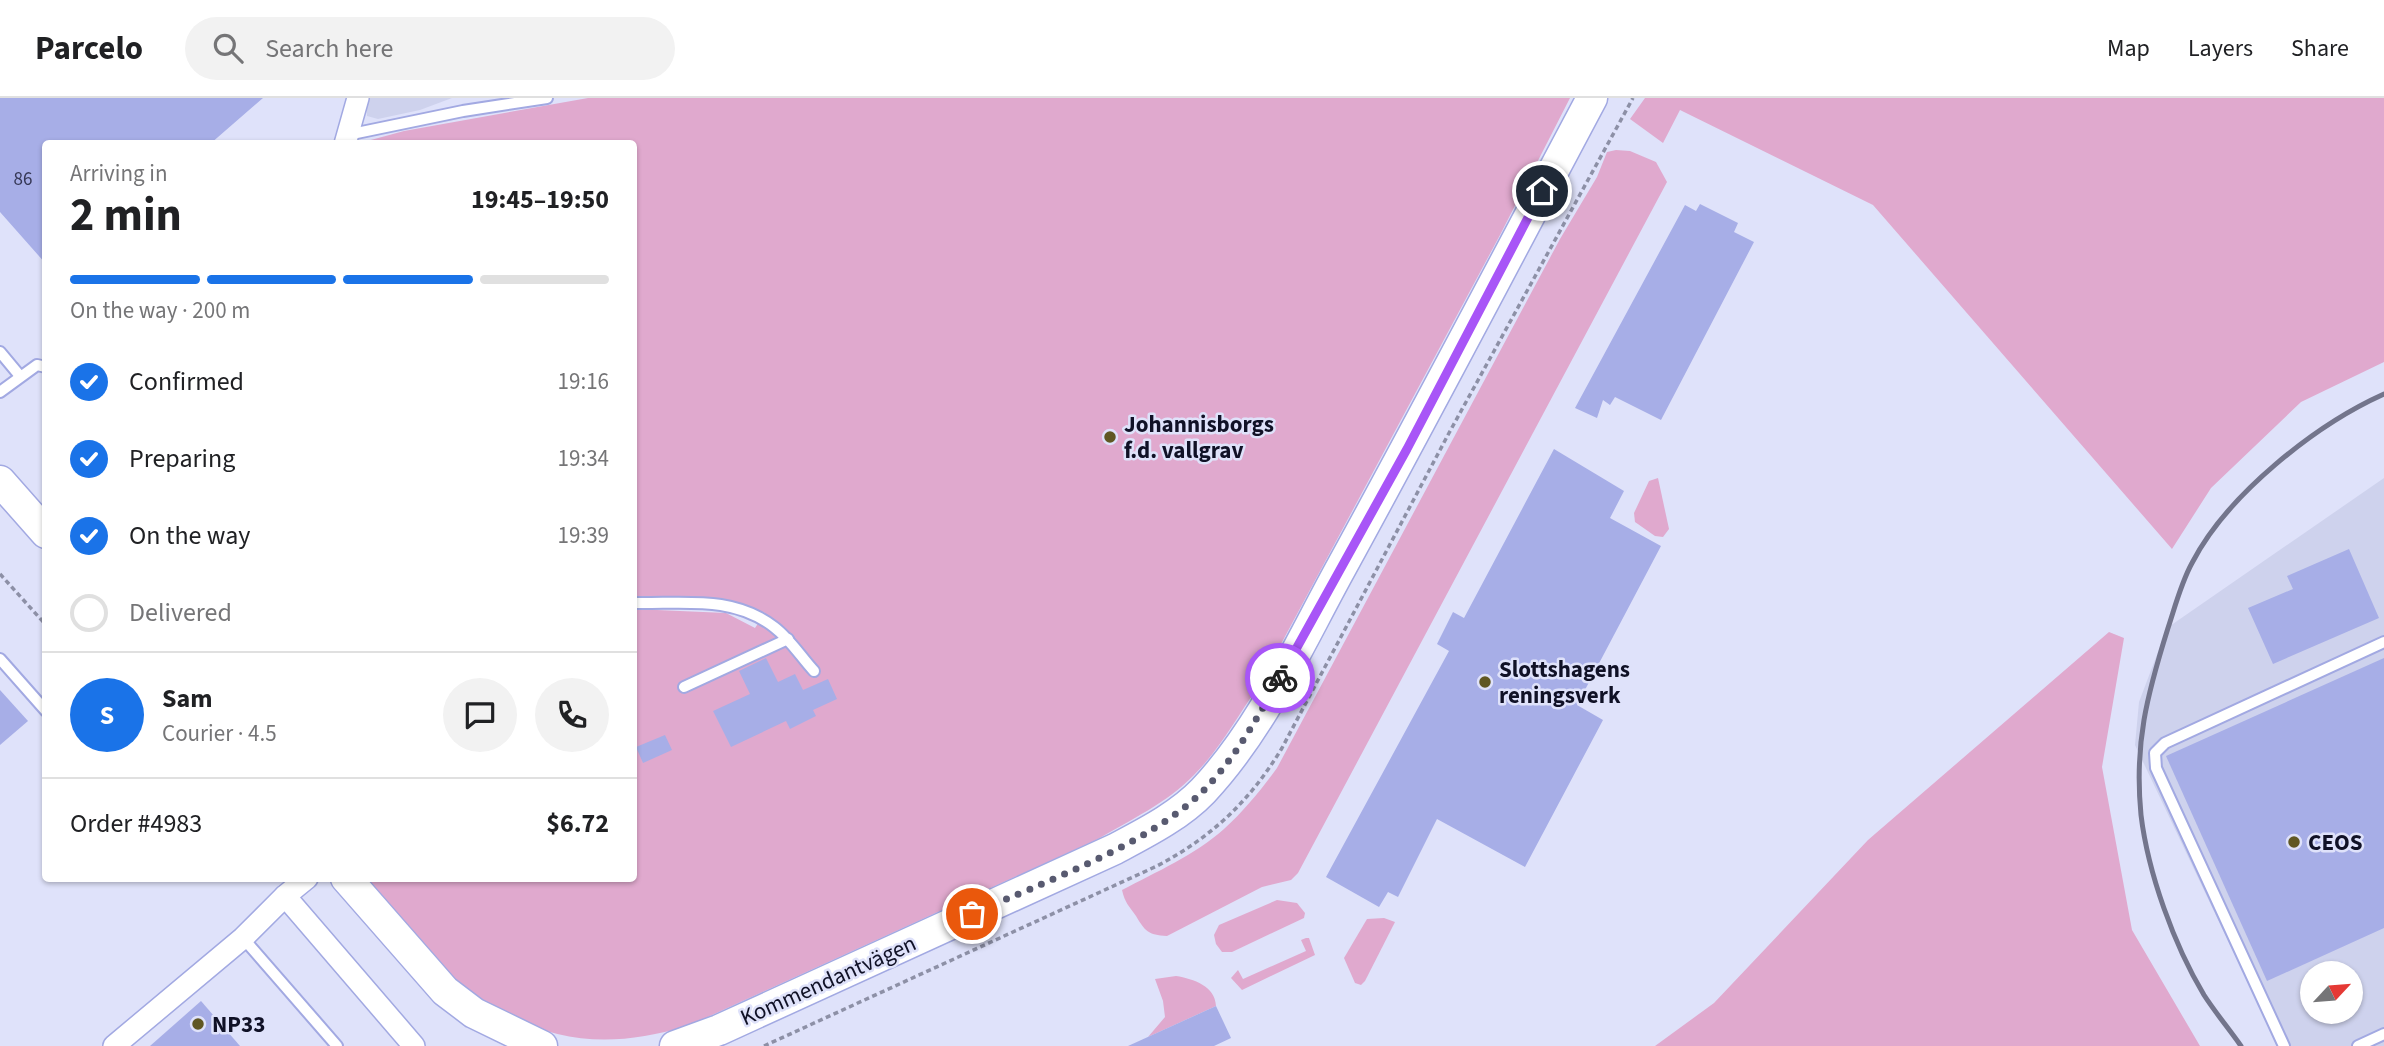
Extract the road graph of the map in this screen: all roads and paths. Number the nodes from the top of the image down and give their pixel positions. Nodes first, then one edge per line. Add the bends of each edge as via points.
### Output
1 (358, 98) edge
2 (547, 98) edge
3 (1592, 98) edge
4 (1633, 98) edge
5 (346, 139) edge
6 (0, 352) edge
7 (42, 366) edge
8 (20, 376) junction
9 (0, 392) edge
10 (0, 481) edge
11 (42, 528) edge
12 (0, 574) edge
13 (637, 603) edge
14 (42, 621) edge
15 (788, 639) junction
16 (2384, 642) edge
17 (0, 659) edge
18 (814, 671) dead end
19 (684, 687) dead end
20 (42, 706) edge
21 (302, 882) edge
22 (350, 882) edge
23 (285, 896) junction
24 (243, 938) junction
25 (2384, 1034) edge
26 (114, 1046) edge
27 (337, 1046) edge
28 (414, 1046) edge
29 (542, 1046) edge
30 (675, 1046) edge
31 (764, 1046) edge
32 (2284, 1046) edge
33 (2358, 1046) edge

1 - 5 street
2 - 5 lane via 463,111
3 - 30 street, Kommendantvägen via 1407,449 1263,708 1242,744 1201,792 1161,824 1115,849
4 - 31 path via 1282,748 1242,805 1208,834 1157,866
6 - 8 lane
7 - 8 lane
8 - 9 lane
10 - 11 street
12 - 14 path
13 - 15 lane via 745,608
15 - 18 lane
15 - 19 lane
16 - 32 lane via 2165,743 2155,753 2157,768
17 - 20 lane
21 - 23 street
22 - 29 street via 445,991 474,1013
23 - 24 street
23 - 28 street
24 - 26 street
24 - 27 lane
25 - 33 lane

